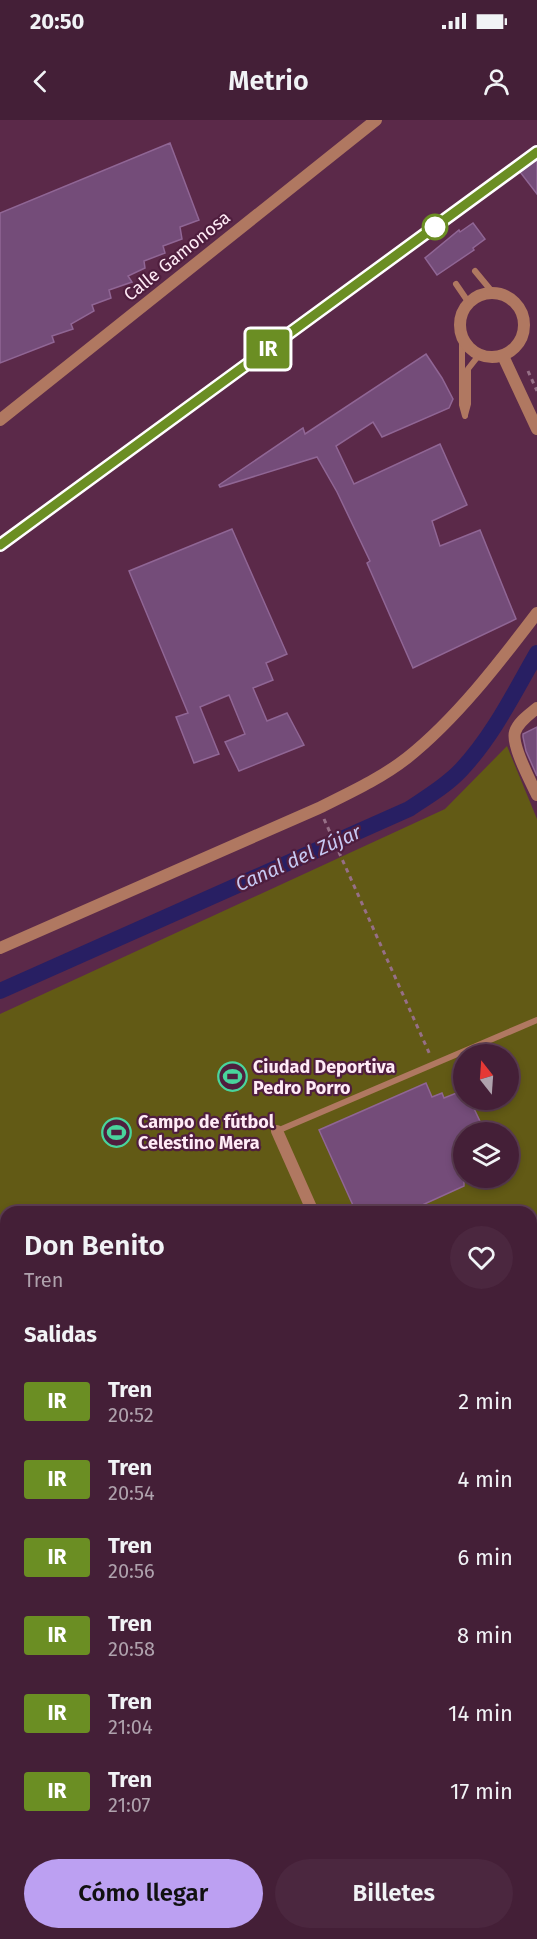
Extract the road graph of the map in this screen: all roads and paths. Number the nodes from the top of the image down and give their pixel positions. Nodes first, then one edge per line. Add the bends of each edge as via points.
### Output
1 (376, 120) edge
2 (476, 271) dead end
3 (456, 284) dead end
4 (494, 294) junction
5 (470, 303) junction
6 (462, 339) junction
7 (479, 355) junction
8 (503, 356) junction
9 (528, 371) dead end
10 (537, 391) edge
11 (0, 420) edge
12 (537, 429) edge
13 (537, 614) edge
14 (537, 708) edge
15 (537, 795) edge
16 (329, 831) dead end
17 (0, 948) edge
18 (537, 1020) edge
19 (434, 1064) junction
20 (277, 1131) joint
21 (310, 1206) edge

1 - 11 street, Calle Gamonosa
2 - 4 lane
3 - 5 lane
4 - 5 street
4 - 8 street via 510,298 523,318 520,341
5 - 6 street via 461,316
6 - 7 street
6 - 7 lane via 465,416 468,369
7 - 8 street
8 - 12 street
9 - 10 path
13 - 17 street via 449,721 406,759 366,785
14 - 15 street via 514,732
16 - 19 path
18 - 19 lane
19 - 20 lane
20 - 21 street

